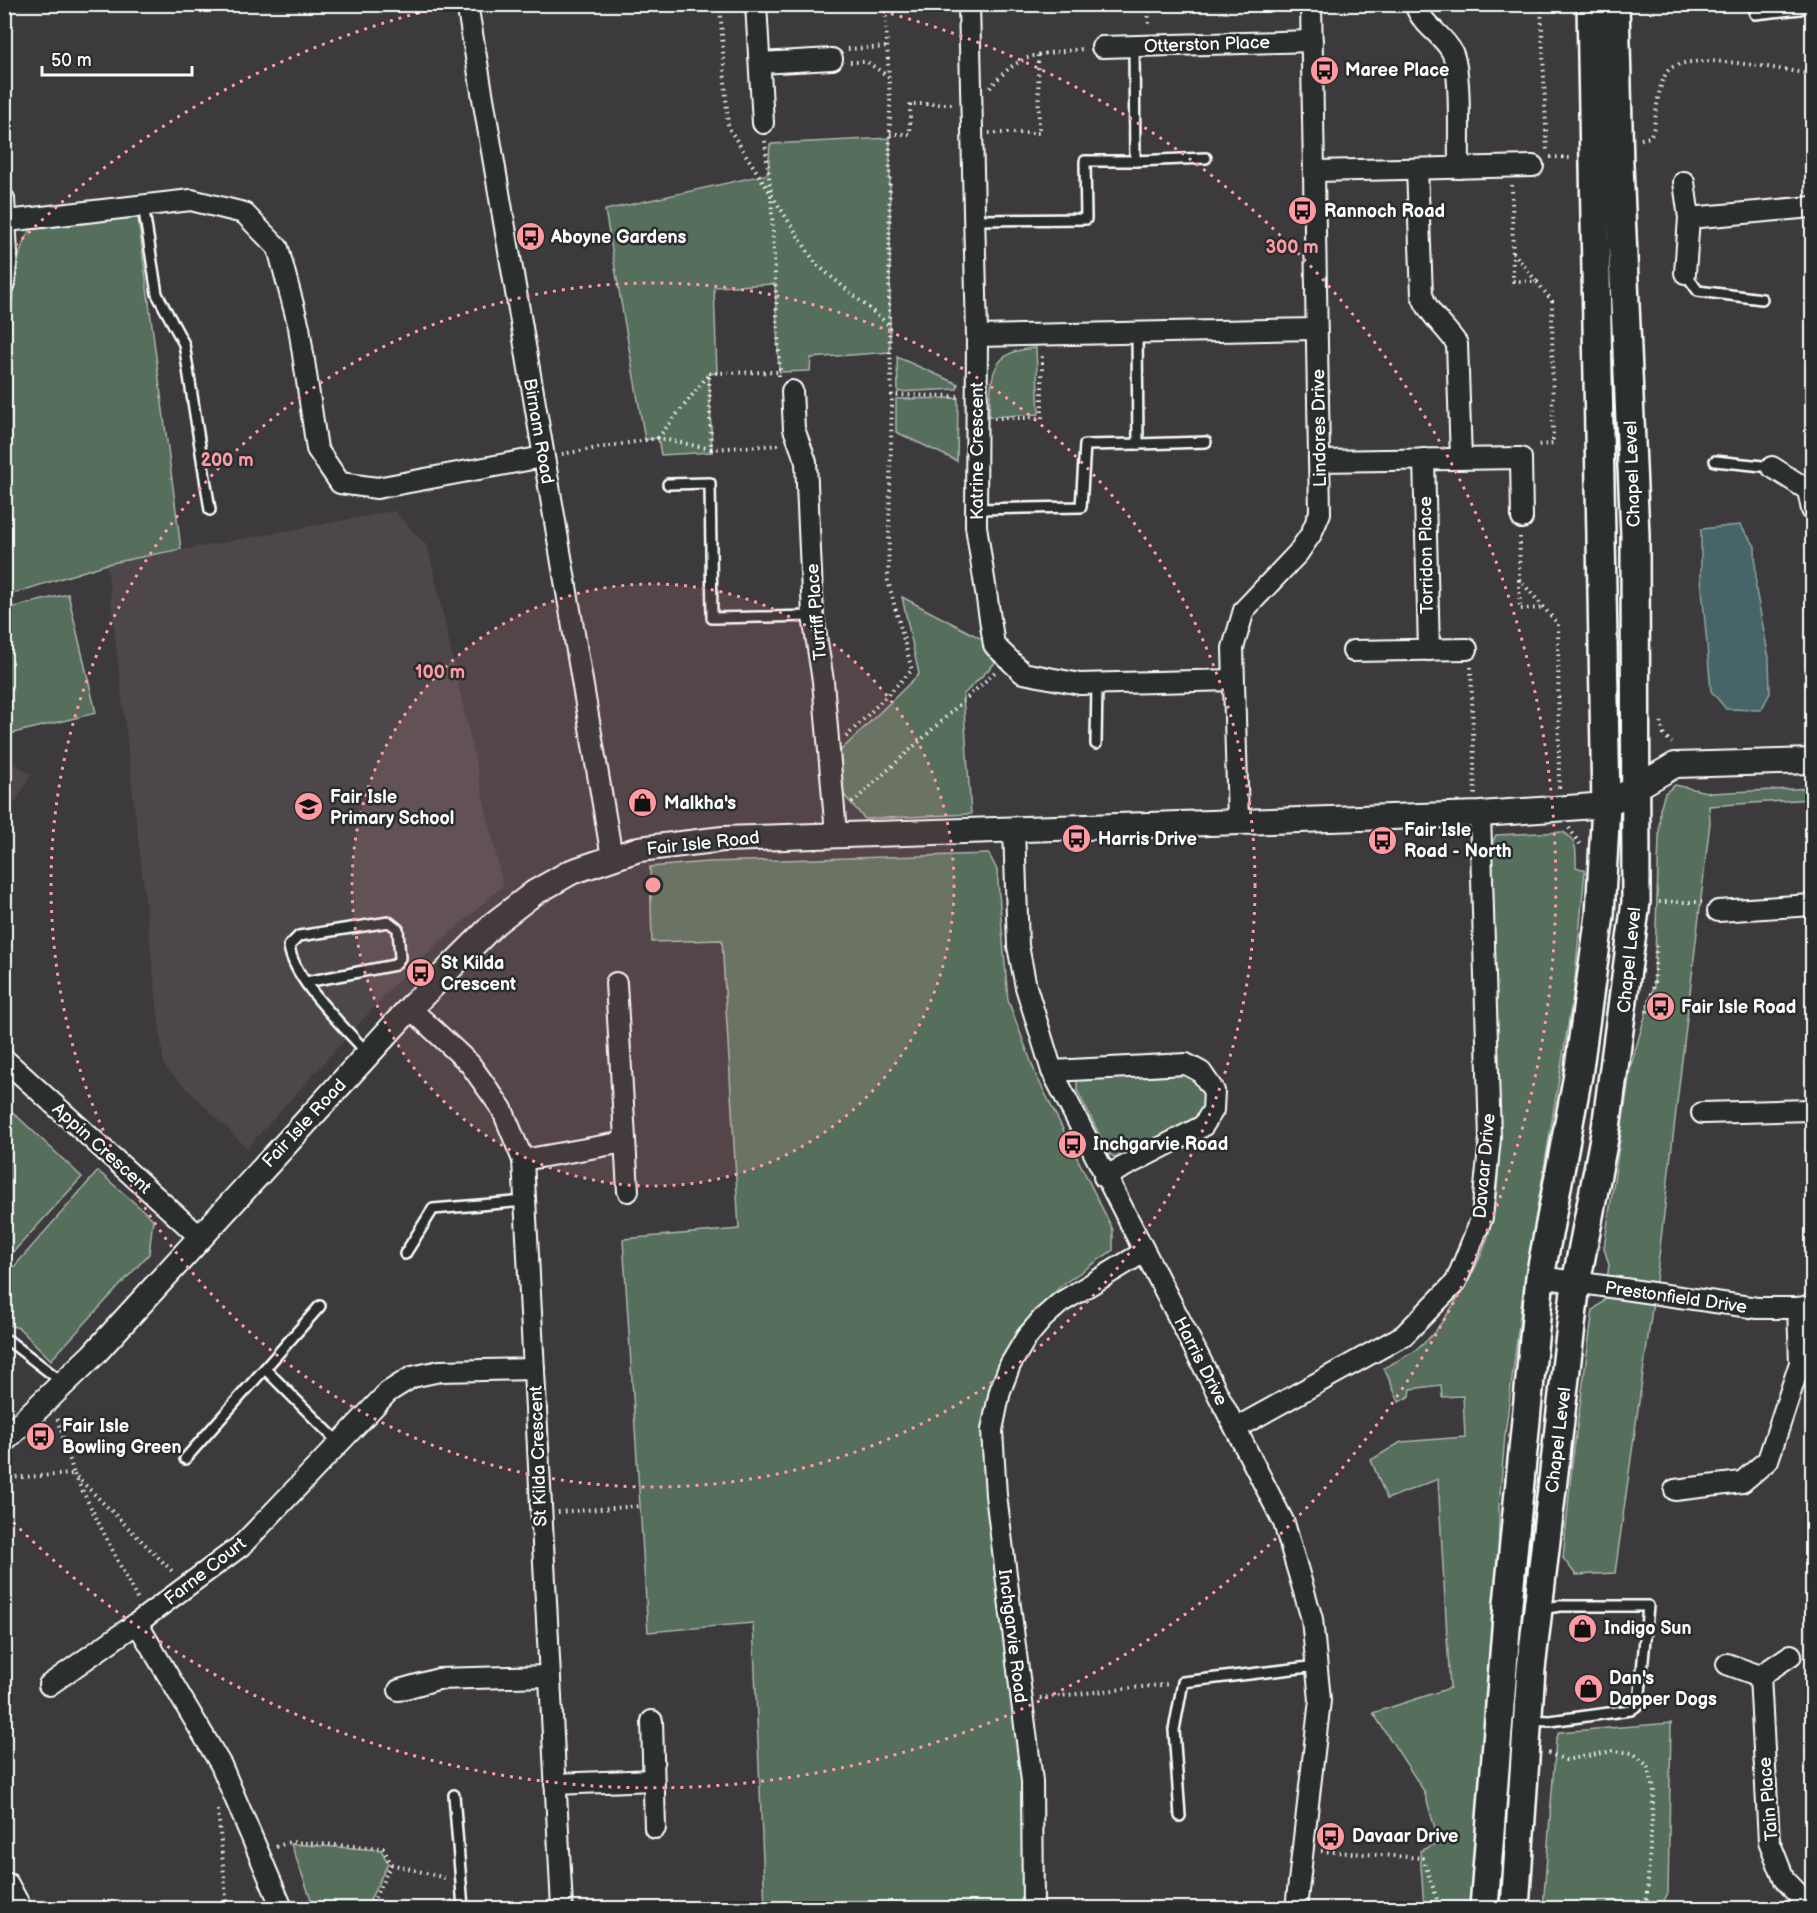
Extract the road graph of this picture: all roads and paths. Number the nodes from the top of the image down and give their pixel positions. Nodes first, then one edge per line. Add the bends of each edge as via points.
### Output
1 (467, 4) edge
2 (720, 4) edge
3 (756, 4) edge
4 (885, 4) edge
5 (969, 4) edge
6 (1311, 4) edge
7 (1416, 4) edge
8 (1541, 4) edge
9 (1591, 4) edge
10 (1616, 4) edge
11 (1810, 4) edge
12 (1755, 14) dead end
13 (1312, 41) junction
14 (887, 46) junction
15 (1134, 46) junction
16 (1102, 47) joint
17 (1038, 54) junction
18 (832, 59) junction
19 (760, 63) junction
20 (1812, 74) edge
21 (889, 78) junction
22 (973, 104) junction
23 (763, 123) joint
24 (973, 133) junction
25 (890, 134) junction
26 (1638, 139) dead end
27 (1206, 158) dead end
28 (1135, 161) junction
29 (1540, 162) joint
30 (1512, 166) junction
31 (1459, 168) junction
32 (1417, 169) junction
33 (1315, 171) junction
34 (1683, 182) dead end
35 (771, 194) junction
36 (4, 199) edge
37 (143, 205) junction
38 (1812, 207) edge
39 (1689, 218) junction
40 (975, 220) junction
41 (7, 221) junction
42 (1513, 250) junction
43 (1685, 273) joint
44 (1537, 282) junction
45 (4, 284) edge
46 (1762, 299) dead end
47 (889, 326) junction
48 (1316, 329) junction
49 (1137, 333) junction
50 (1042, 335) junction
51 (977, 336) junction
52 (779, 372) junction
53 (709, 373) junction
54 (786, 387) junction
55 (892, 396) junction
56 (977, 396) junction
57 (976, 418) junction
58 (781, 434) dead end
59 (658, 438) junction
60 (1206, 442) dead end
61 (1138, 444) junction
62 (711, 449) junction
63 (543, 457) junction
64 (1461, 458) junction
65 (1521, 458) junction
66 (1424, 459) junction
67 (1320, 461) junction
68 (1715, 461) dead end
69 (1772, 467) joint
70 (668, 484) dead end
71 (1810, 487) edge
72 (976, 509) junction
73 (210, 510) dead end
74 (1812, 510) edge
75 (1522, 518) joint
76 (1519, 579) junction
77 (1545, 608) junction
78 (813, 616) junction
79 (1467, 649) joint
80 (1429, 650) junction
81 (1353, 651) dead end
82 (1009, 659) junction
83 (1233, 680) junction
84 (1097, 684) junction
85 (1096, 744) dead end
86 (828, 756) junction
87 (1812, 761) edge
88 (1636, 787) junction
89 (1568, 790) dead end
90 (1606, 805) junction
91 (1477, 814) junction
92 (1238, 822) junction
93 (835, 826) junction
94 (1014, 828) junction
95 (612, 857) junction
96 (1657, 902) dead end
97 (1812, 905) edge
98 (1718, 911) joint
99 (306, 982) junction
100 (616, 984) dead end
101 (410, 1008) junction
102 (368, 1054) junction
103 (4, 1059) edge
104 (1052, 1071) junction
105 (1812, 1110) edge
106 (1702, 1113) dead end
107 (625, 1142) junction
108 (523, 1160) junction
109 (1104, 1178) junction
110 (628, 1191) dead end
111 (525, 1201) junction
112 (200, 1236) junction
113 (1144, 1252) junction
114 (405, 1254) dead end
115 (1540, 1277) junction
116 (1576, 1283) junction
117 (320, 1306) dead end
118 (1805, 1307) edge
119 (4, 1345) edge
120 (265, 1368) junction
121 (534, 1369) junction
122 (58, 1390) junction
123 (1236, 1428) junction
124 (4, 1440) edge
125 (339, 1443) junction
126 (185, 1459) dead end
127 (74, 1474) junction
128 (4, 1478) edge
129 (1675, 1490) dead end
130 (640, 1506) dead end
131 (540, 1514) junction
132 (188, 1586) junction
133 (1538, 1609) junction
134 (141, 1620) junction
135 (1791, 1655) dead end
136 (1727, 1664) dead end
137 (1317, 1666) junction
138 (549, 1676) junction
139 (1760, 1676) junction
140 (1183, 1682) junction
141 (49, 1685) dead end
142 (399, 1690) dead end
143 (1021, 1700) junction
144 (1528, 1720) junction
145 (652, 1721) dead end
146 (1548, 1753) dead end
147 (653, 1780) junction
148 (555, 1784) junction
149 (454, 1795) dead end
150 (218, 1807) dead end
151 (1180, 1816) dead end
152 (655, 1828) dead end
153 (1302, 1850) junction
154 (259, 1853) junction
155 (391, 1864) junction
156 (461, 1882) junction
157 (4, 1883) edge
158 (21, 1908) edge
159 (227, 1908) edge
160 (282, 1908) edge
161 (370, 1908) edge
162 (463, 1908) edge
163 (561, 1908) edge
164 (1033, 1908) edge
165 (1296, 1908) edge
166 (1440, 1908) edge
167 (1484, 1908) edge
168 (1515, 1908) edge
169 (1646, 1908) edge
170 (1812, 1908) edge

1 - 63 street, Birnam Road
2 - 35 path via 728,127
3 - 19 street
4 - 14 path
5 - 22 street, Katrine Crescent
6 - 13 street, Lindores Drive
7 - 31 street via 1423,22 1444,42 1456,63
8 - 29 path via 1544,8
9 - 90 main road, Chapel Level
10 - 88 main road, Chapel Level via 1635,535
11 - 12 lane via 1800,9
13 - 15 street, Otterston Place
13 - 33 street, Lindores Drive
14 - 18 path via 840,49
14 - 21 path
15 - 16 street, Otterston Place
15 - 28 lane
16 - 17 path
17 - 22 path via 1006,67 979,102
17 - 24 path via 1039,133
18 - 19 street
18 - 21 path via 867,62
19 - 23 street
20 - 26 path via 1713,61 1679,63 1663,80 1650,137
21 - 25 path
22 - 24 street, Katrine Crescent
22 - 25 path via 910,104 910,134
23 - 35 path
24 - 40 street, Katrine Crescent
25 - 47 path
27 - 28 lane
28 - 40 lane via 1085,161 1086,219
29 - 30 street
30 - 31 street
30 - 42 path
31 - 32 street
32 - 33 street
32 - 64 street via 1422,295 1426,308 1456,344
33 - 48 street, Lindores Drive
34 - 39 street
35 - 47 path via 816,264
35 - 52 path
36 - 41 street
37 - 41 street
37 - 63 street via 191,200 244,213 278,248 299,327 317,448 340,483 377,488
37 - 73 lane via 157,294 184,344
38 - 39 street
39 - 43 street
40 - 51 street, Katrine Crescent
41 - 45 street
42 - 44 path
42 - 44 path via 1513,281
43 - 46 lane via 1698,291
44 - 65 path via 1552,301 1553,444 1534,445
47 - 55 path
48 - 49 street
48 - 67 street, Lindores Drive
49 - 50 street
49 - 61 lane
50 - 51 street
50 - 57 path via 1042,418
51 - 56 street, Katrine Crescent
52 - 53 path
52 - 54 path
52 - 54 path
53 - 59 path
53 - 62 path
54 - 78 street, Turriff Place via 794,429 806,462
55 - 56 path
55 - 86 path via 888,581 912,670
56 - 57 street, Katrine Crescent
57 - 72 street, Katrine Crescent
58 - 62 path via 782,445
59 - 62 path
59 - 63 path
60 - 61 lane
61 - 72 lane via 1085,446 1081,507
63 - 95 street, Birnam Road
64 - 65 street
64 - 66 street
65 - 75 street
66 - 67 street
66 - 80 street, Torridon Place
67 - 83 street, Lindores Drive via 1320,513 1298,553 1244,610 1233,648
68 - 69 lane
69 - 71 street
70 - 78 lane via 710,483 712,618
71 - 74 street
72 - 82 street, Katrine Crescent via 994,645
75 - 76 path
76 - 77 path
76 - 77 path via 1520,609
77 - 89 path via 1558,624 1559,792
78 - 86 street, Turriff Place via 823,681
79 - 80 street
79 - 91 path via 1474,678
80 - 81 street
82 - 84 street, Katrine Crescent via 1023,673
82 - 93 path
83 - 84 street, Katrine Crescent
83 - 92 street, Lindores Drive
84 - 85 lane
86 - 93 street, Turriff Place
87 - 88 street via 1675,765
88 - 90 street
88 - 116 main road, Chapel Level via 1636,902 1624,1004 1606,1128
90 - 91 street, Fair Isle Road
90 - 115 main road, Chapel Level via 1600,915 1578,1075
91 - 92 street, Fair Isle Road
91 - 123 street, Davaar Drive via 1490,1138 1482,1217 1456,1282 1404,1335
92 - 94 street, Fair Isle Road
93 - 94 street, Fair Isle Road
93 - 95 street, Fair Isle Road via 674,843
94 - 104 street, Harris Drive via 1018,946 1026,987
95 - 101 street, Fair Isle Road via 571,872 534,893 495,923
96 - 98 path via 1704,902
97 - 98 street
99 - 99 lane via 291,960 289,946 299,936 389,922 398,929 400,958 394,965
99 - 102 lane
100 - 107 street
101 - 102 street, Fair Isle Road
101 - 108 street, St Kilda Crescent via 470,1064 502,1109
102 - 112 street, Fair Isle Road
103 - 112 street, Appin Crescent
104 - 109 street, Harris Drive
104 - 109 street via 1186,1064 1201,1072 1214,1091 1213,1110 1203,1126
105 - 106 street
107 - 108 street
107 - 110 street
108 - 111 street, St Kilda Crescent
109 - 113 street, Harris Drive
111 - 114 lane via 433,1209
111 - 121 street, St Kilda Crescent
112 - 122 street, Fair Isle Road
113 - 123 street, Harris Drive
113 - 143 street, Inchgarvie Road via 1060,1303 1043,1318 1015,1356 1000,1391 992,1430 993,1459
115 - 116 street, Prestonfield Drive
115 - 167 main road, Chapel Level
116 - 118 street, Prestonfield Drive via 1757,1308
116 - 133 main road, Chapel Level
117 - 120 lane
118 - 129 street via 1800,1363 1768,1460 1742,1482
119 - 122 lane via 9,1341
120 - 125 lane
120 - 126 lane
121 - 125 street, Farne Court via 440,1371 412,1377 388,1392
121 - 131 street, St Kilda Crescent
122 - 124 street, Fair Isle Road
122 - 127 path
123 - 137 street, Harris Drive via 1284,1523 1312,1619
125 - 132 street, Farne Court via 242,1545
127 - 128 path
127 - 132 path
127 - 134 path
130 - 131 path
131 - 138 street, St Kilda Crescent
132 - 134 street, Farne Court
133 - 144 main road, Chapel Level
133 - 144 lane via 1648,1606 1640,1704 1631,1710 1562,1720
134 - 141 street, Farne Court
134 - 154 street via 221,1765
135 - 139 street
136 - 139 street
137 - 140 lane
137 - 153 street, Harris Drive via 1320,1700
138 - 142 street via 438,1679
138 - 148 street, St Kilda Crescent
139 - 170 street, Tain Place via 1769,1841 1784,1879
140 - 143 path
140 - 151 lane via 1174,1730
143 - 164 street, Inchgarvie Road via 1032,1781
144 - 168 main road, Chapel Level
145 - 147 street
146 - 169 path via 1566,1760 1613,1751 1633,1753 1648,1766 1654,1789
147 - 148 street
147 - 152 street
148 - 163 street, St Kilda Crescent
149 - 156 lane
150 - 159 path
153 - 165 street, Harris Drive
153 - 166 path via 1422,1858
154 - 155 path via 290,1842 383,1848
154 - 160 street
155 - 156 path
155 - 161 path
156 - 162 lane
157 - 158 street

